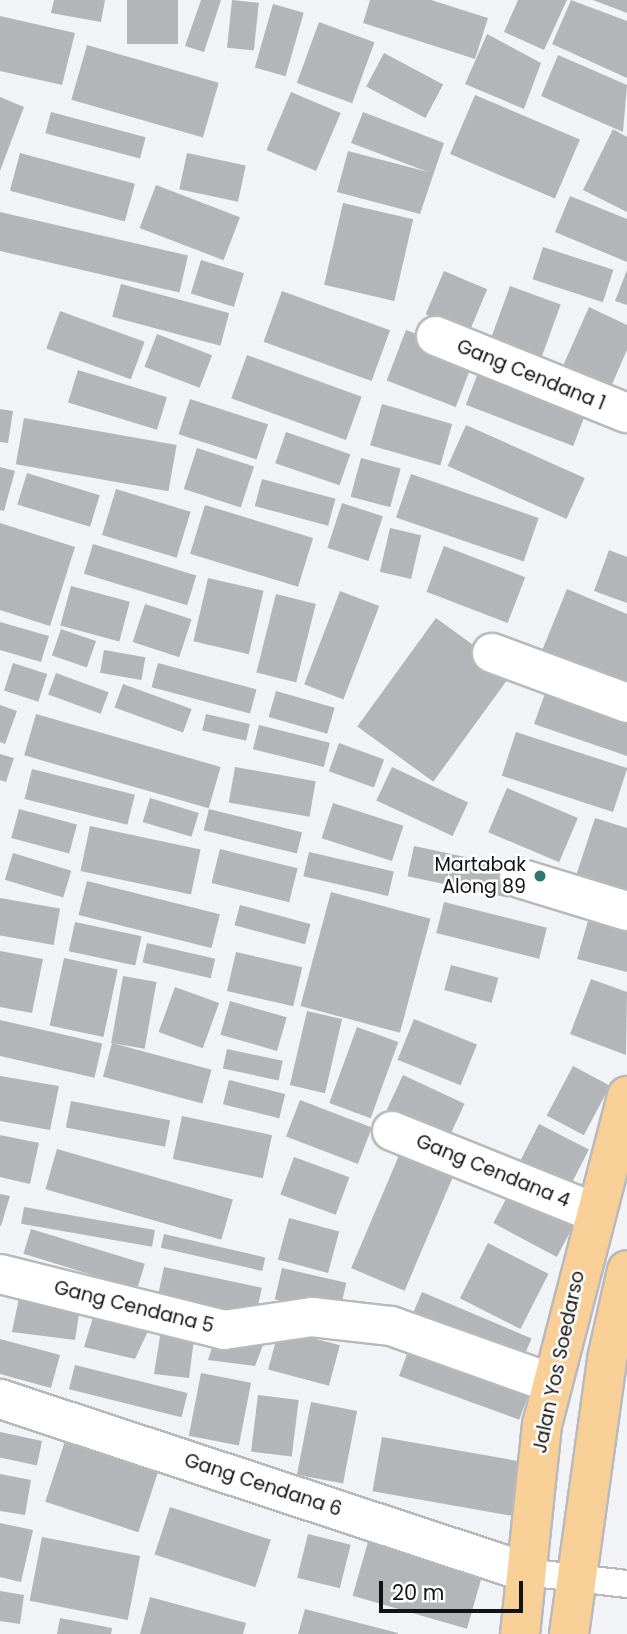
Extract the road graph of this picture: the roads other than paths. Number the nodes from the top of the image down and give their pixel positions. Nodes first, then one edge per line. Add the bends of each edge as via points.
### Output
1 (436, 336) dead end
2 (627, 413) edge
3 (492, 653) dead end
4 (627, 703) edge
5 (519, 878) dead end
6 (627, 911) edge
7 (626, 1100) edge
8 (392, 1131) dead end
9 (593, 1212) junction
10 (627, 1270) edge
11 (0, 1273) edge
12 (551, 1383) junction
13 (0, 1399) edge
14 (526, 1572) junction
15 (574, 1580) junction
16 (627, 1584) edge
17 (520, 1634) edge
18 (569, 1634) edge

1 - 2 street, Gang Cendana 1
3 - 4 street
5 - 6 street
7 - 9 highway, Jalan Yos Soedarso
8 - 9 street, Gang Cendana 4
9 - 12 highway, Jalan Yos Soedarso
10 - 15 highway via 607,1359
11 - 12 street, Gang Cendana 5 via 224,1329 312,1317 391,1326
12 - 14 highway, Jalan Yos Soedarso
13 - 14 street, Gang Cendana 6
14 - 15 lane
14 - 17 highway, Jalan Yos Soedarso
15 - 16 lane
15 - 18 highway

